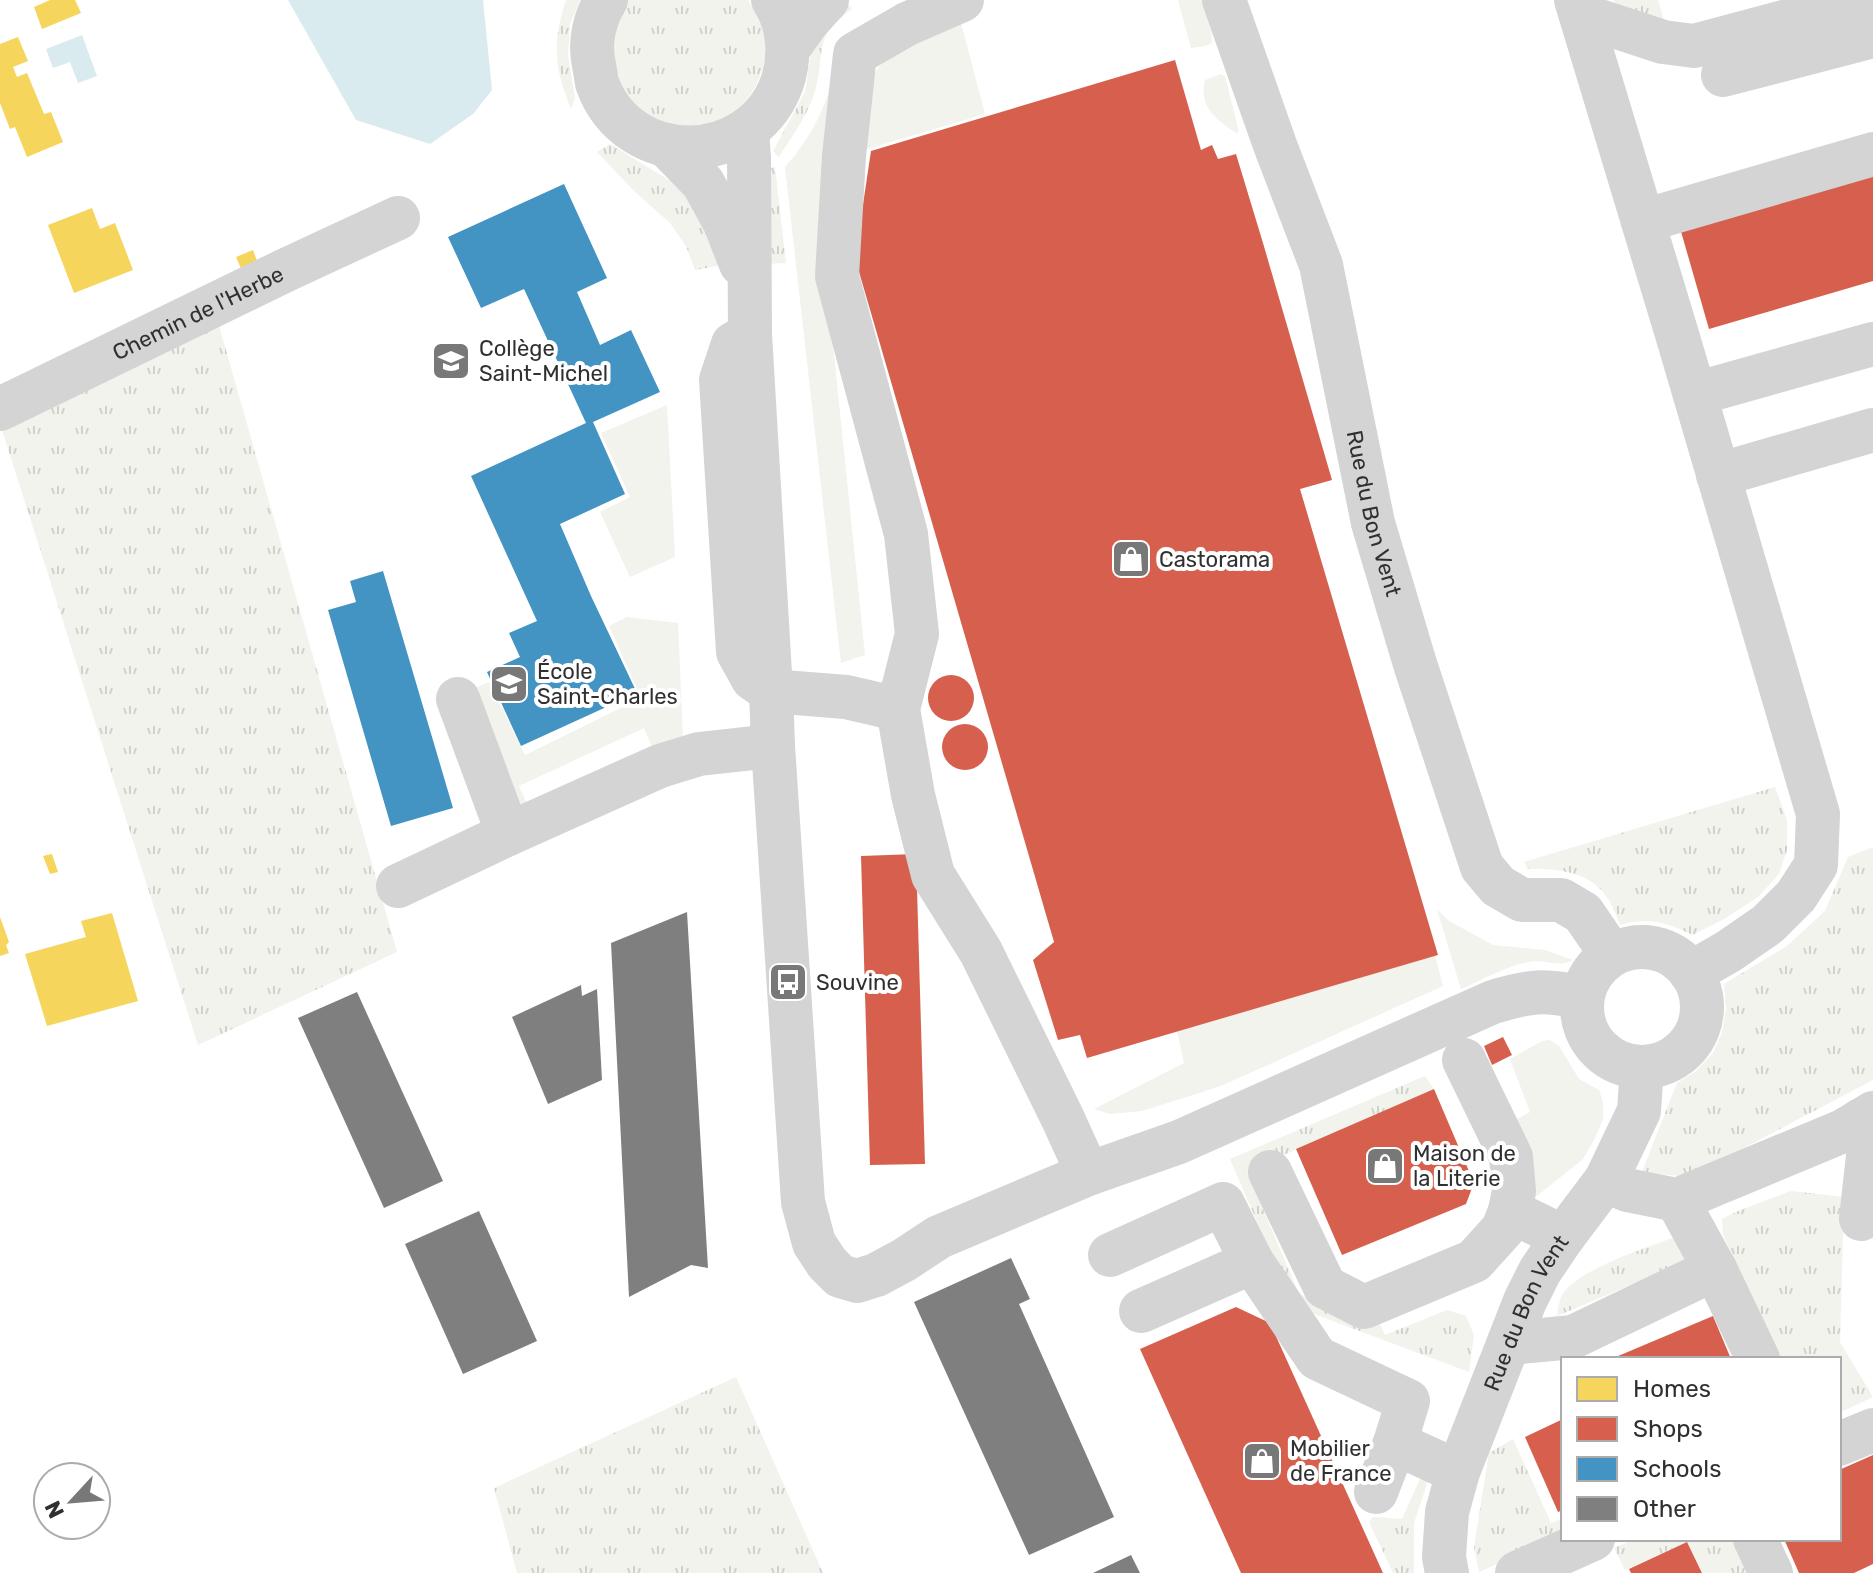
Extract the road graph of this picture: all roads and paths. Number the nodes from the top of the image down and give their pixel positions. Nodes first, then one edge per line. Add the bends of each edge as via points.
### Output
1 (606, 0) edge
2 (773, 0) edge
3 (827, 0) edge
4 (962, 0) edge
5 (1224, 0) edge
6 (1866, 0) edge
7 (1578, 7) edge
8 (1873, 36) edge
9 (788, 49) junction
10 (1723, 75) dead end
11 (747, 130) junction
12 (667, 146) junction
13 (1873, 154) edge
14 (398, 218) dead end
15 (1643, 221) junction
16 (748, 282) junction
17 (1873, 344) edge
18 (1695, 394) junction
19 (6, 396) edge
20 (1873, 430) edge
21 (1718, 475) junction
22 (771, 691) junction
23 (458, 699) dead end
24 (898, 709) junction
25 (773, 746) junction
26 (508, 834) junction
27 (398, 886) dead end
28 (1611, 954) junction
29 (1691, 973) junction
30 (1582, 998) junction
31 (1464, 1060) dead end
32 (1642, 1067) junction
33 (1867, 1116) edge
34 (1270, 1172) dead end
35 (1088, 1174) junction
36 (1606, 1180) junction
37 (1677, 1200) junction
38 (1510, 1211) junction
39 (1861, 1219) dead end
40 (1563, 1237) junction
41 (1110, 1255) dead end
42 (1252, 1262) junction
43 (1715, 1269) junction
44 (1141, 1311) dead end
45 (1509, 1343) junction
46 (1757, 1357) edge
47 (1873, 1430) edge
48 (1395, 1443) junction
49 (1841, 1443) edge
50 (1458, 1472) junction
51 (1376, 1492) dead end
52 (1589, 1541) edge
53 (1756, 1541) edge
54 (1447, 1573) edge
55 (1517, 1573) edge
56 (1771, 1573) edge

1 - 12 street via 594,29 598,83 626,125
2 - 9 street
3 - 9 street
4 - 24 street via 855,54 844,156 837,276 906,534 917,634
5 - 28 street, Rue du Bon Vent via 1321,265 1373,523 1482,867 1498,886 1522,900 1561,900 1583,913
6 - 7 street via 1694,46 1663,42
7 - 15 street
8 - 10 street
9 - 11 street via 777,95
11 - 12 street via 709,147
11 - 16 street
12 - 16 street via 703,183
13 - 15 street
14 - 19 street, Chemin de l'Herbe
15 - 18 street
16 - 22 street
17 - 18 street
18 - 21 street
20 - 21 street
21 - 29 street via 1818,814 1816,865 1796,896 1768,924
22 - 24 street via 846,697
22 - 25 street
23 - 26 street
24 - 35 street via 933,875 981,952
25 - 26 street via 699,754 660,766
25 - 35 street via 803,1202 814,1243 827,1263 840,1276 857,1281 876,1275 939,1237
26 - 27 street
28 - 29 street via 1646,946 1680,960
28 - 30 street via 1587,980
29 - 32 street via 1702,1009 1690,1043 1676,1056
30 - 32 street via 1582,1015 1596,1046 1624,1064
30 - 35 street via 1539,991 1493,1002 1179,1142
31 - 38 street via 1511,1157
32 - 36 street, Rue du Bon Vent via 1639,1111
33 - 37 street via 1843,1131
33 - 39 street
34 - 38 street via 1325,1287 1364,1307 1474,1261 1503,1229
36 - 37 street
36 - 40 street, Rue du Bon Vent
37 - 43 street
38 - 40 street
40 - 45 street, Rue du Bon Vent via 1540,1271
41 - 42 street via 1223,1204
42 - 44 street
42 - 48 street via 1317,1358 1408,1401
43 - 45 street via 1573,1337
43 - 46 street
45 - 50 street, Rue du Bon Vent
47 - 49 street
48 - 50 street
48 - 51 street
50 - 54 street, Rue du Bon Vent via 1447,1512
52 - 55 street
53 - 56 street

